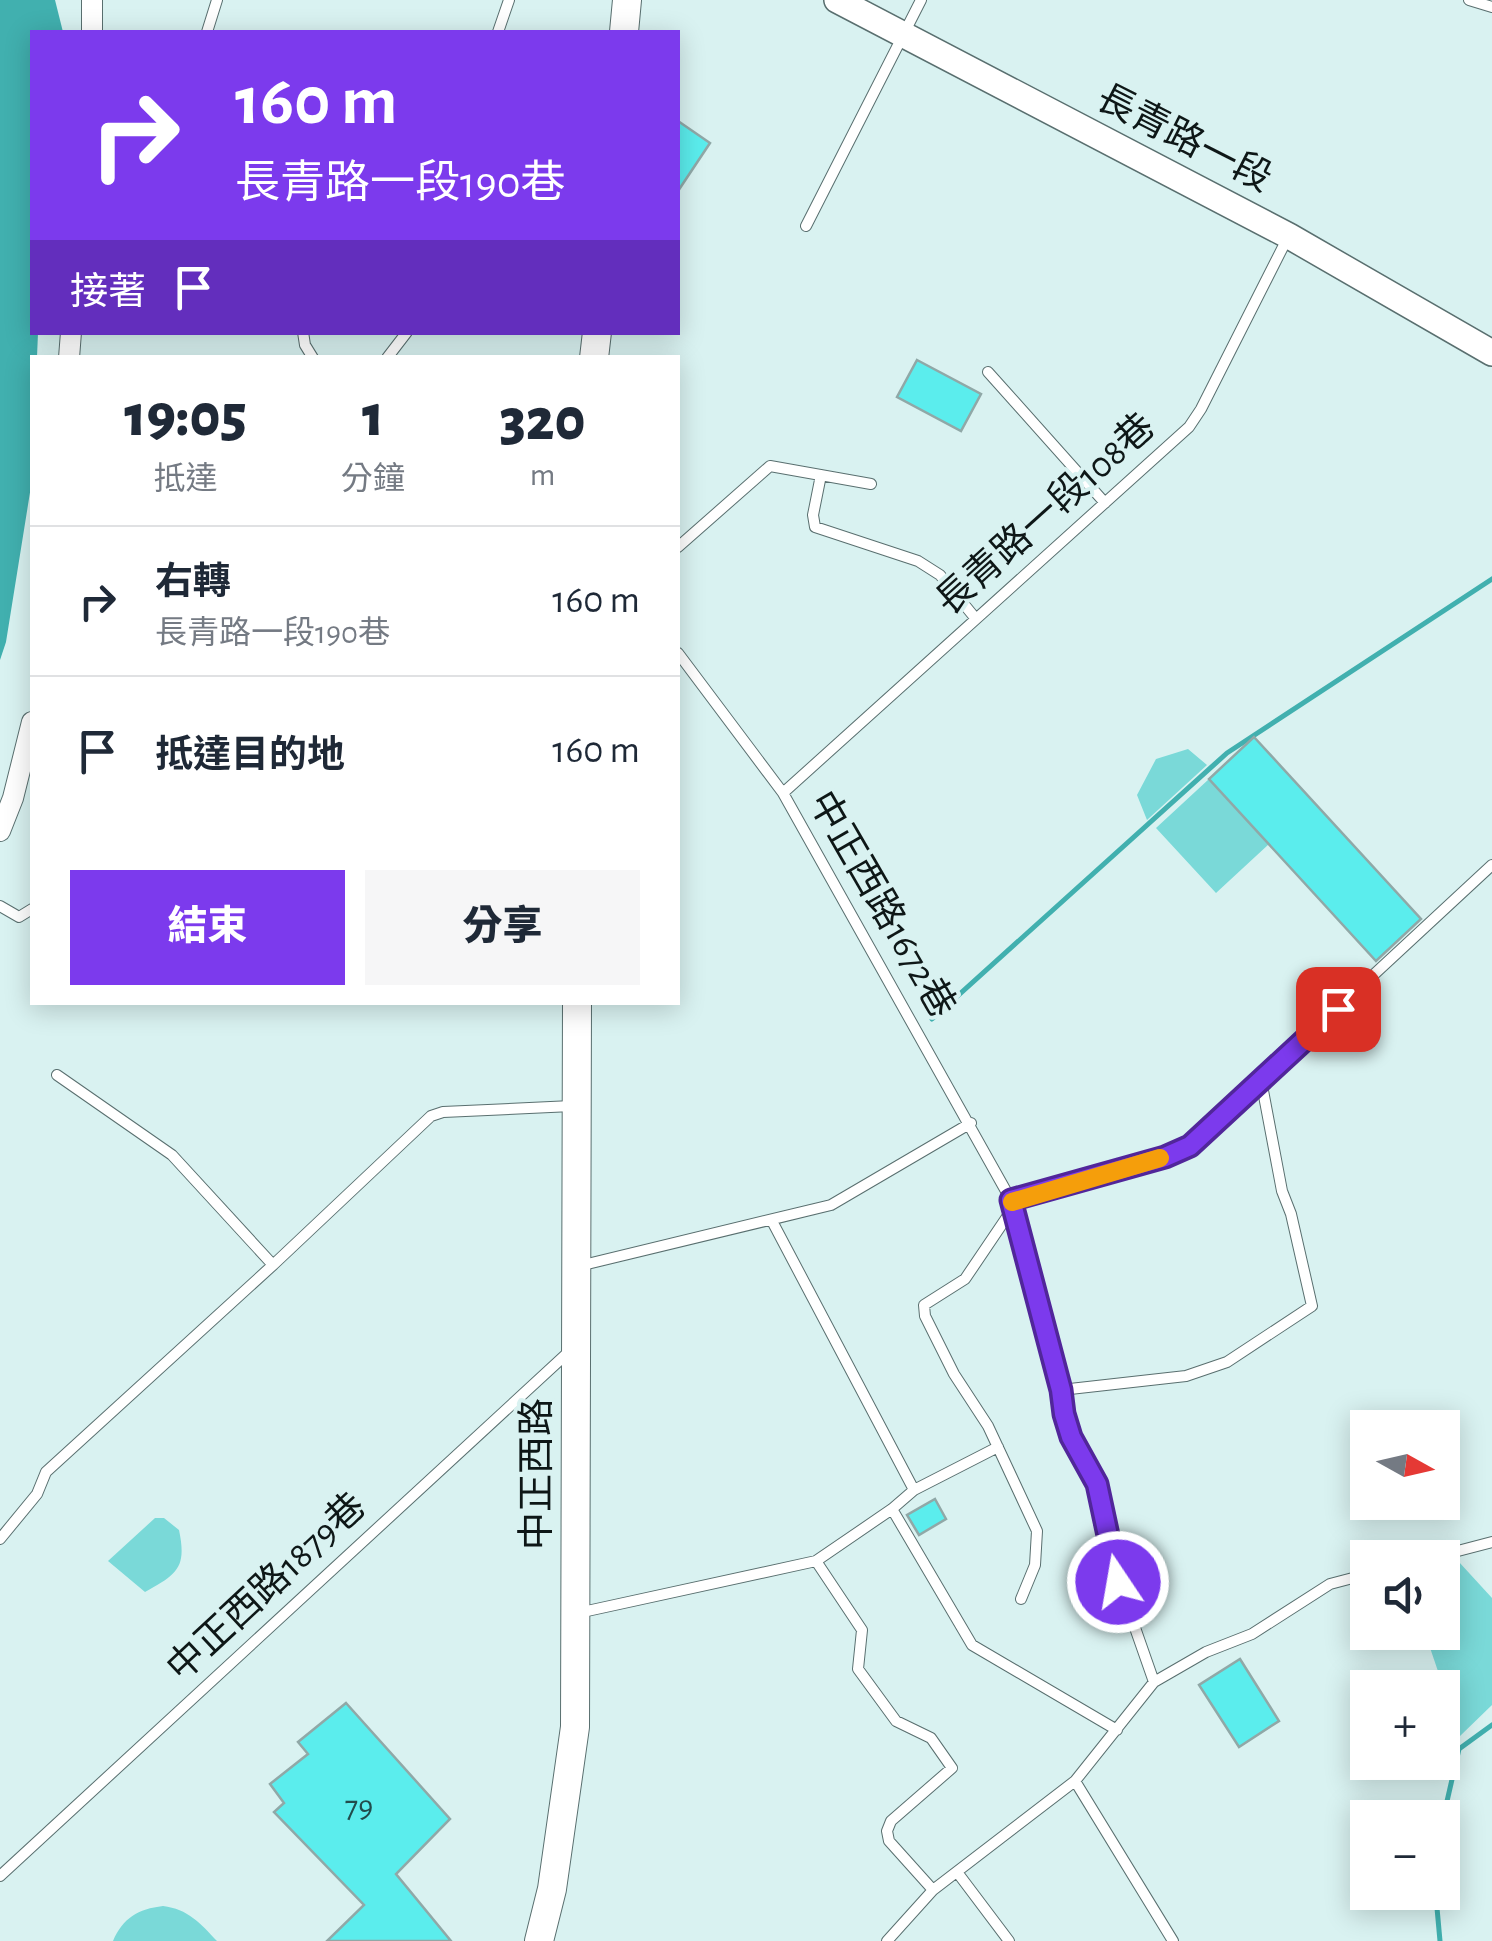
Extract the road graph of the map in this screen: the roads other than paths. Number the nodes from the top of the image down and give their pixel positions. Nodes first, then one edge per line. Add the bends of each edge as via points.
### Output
1 (92, 0) edge
2 (217, 0) edge
3 (509, 0) edge
4 (627, 0) edge
5 (837, 0) edge
6 (921, 0) edge
7 (1470, 0) edge
8 (1492, 7) edge
9 (92, 30) edge
10 (208, 30) edge
11 (499, 30) edge
12 (624, 30) edge
13 (902, 36) junction
14 (806, 226) dead end
15 (1289, 236) junction
16 (405, 335) edge
17 (1490, 346) edge
18 (389, 355) edge
19 (988, 372) dead end
20 (820, 475) junction
21 (871, 484) dead end
22 (1105, 502) junction
23 (680, 545) edge
24 (976, 619) junction
25 (680, 657) edge
26 (30, 730) edge
27 (783, 793) junction
28 (0, 831) edge
29 (1492, 865) edge
30 (0, 906) edge
31 (30, 910) edge
32 (577, 1005) edge
33 (56, 1075) dead end
34 (1261, 1080) junction
35 (577, 1106) junction
36 (970, 1123) junction
37 (1012, 1204) junction
38 (772, 1221) junction
39 (273, 1265) junction
40 (578, 1266) junction
41 (575, 1345) junction
42 (1061, 1390) junction
43 (998, 1448) junction
44 (914, 1490) junction
45 (892, 1510) junction
46 (0, 1539) edge
47 (1492, 1542) edge
48 (1460, 1550) edge
49 (816, 1561) junction
50 (1350, 1579) edge
51 (1021, 1599) dead end
52 (577, 1613) junction
53 (1154, 1682) junction
54 (1117, 1730) junction
55 (1074, 1781) junction
56 (957, 1872) junction
57 (0, 1876) edge
58 (933, 1890) junction
59 (539, 1941) edge
60 (887, 1941) edge
61 (1008, 1941) edge
62 (1173, 1941) edge

1 - 9 street
2 - 10 lane
3 - 11 lane
4 - 12 main road
5 - 13 street, 長青路一段
6 - 13 lane
7 - 8 lane
13 - 14 lane
13 - 15 street, 長青路一段
15 - 17 street, 長青路一段
15 - 22 lane, 長青路一段108巷 via 1202,409
16 - 18 lane
19 - 22 lane
20 - 21 lane
20 - 23 lane via 770,466
20 - 24 lane via 815,527 918,561 940,574
22 - 24 lane, 長青路一段108巷
24 - 27 lane, 長青路一段108巷
25 - 27 lane, 中正西路1672巷
26 - 28 street
27 - 36 lane, 中正西路1672巷
29 - 34 lane
30 - 31 lane via 19,917
32 - 35 main road, 中正西路
33 - 39 lane via 172,1155
34 - 37 lane via 1190,1146
34 - 42 lane via 1312,1306 1227,1362 1200,1372
35 - 39 lane via 432,1116
35 - 40 main road, 中正西路
36 - 37 lane, 中正西路1672巷
36 - 38 lane via 831,1205
37 - 42 lane, 中正西路1672巷
37 - 43 lane via 965,1280 924,1305 954,1374
38 - 40 lane
38 - 44 lane
39 - 46 lane via 46,1472 37,1494
40 - 41 main road, 中正西路
41 - 52 main road, 中正西路
41 - 57 lane, 中正西路1879巷
42 - 53 lane, 中正西路1672巷 via 1071,1437 1097,1484 1118,1582
43 - 44 lane
43 - 51 lane via 1037,1531 1035,1565
44 - 45 lane
45 - 49 lane
45 - 54 lane via 972,1645
47 - 48 lane
49 - 52 lane
49 - 58 lane via 862,1630 858,1669 896,1721 932,1738 952,1768 887,1831
50 - 53 lane
52 - 59 main road, 中正西路 via 575,1727
53 - 54 lane
54 - 55 lane
55 - 56 lane
55 - 62 lane
56 - 58 lane
56 - 61 lane
58 - 60 lane

